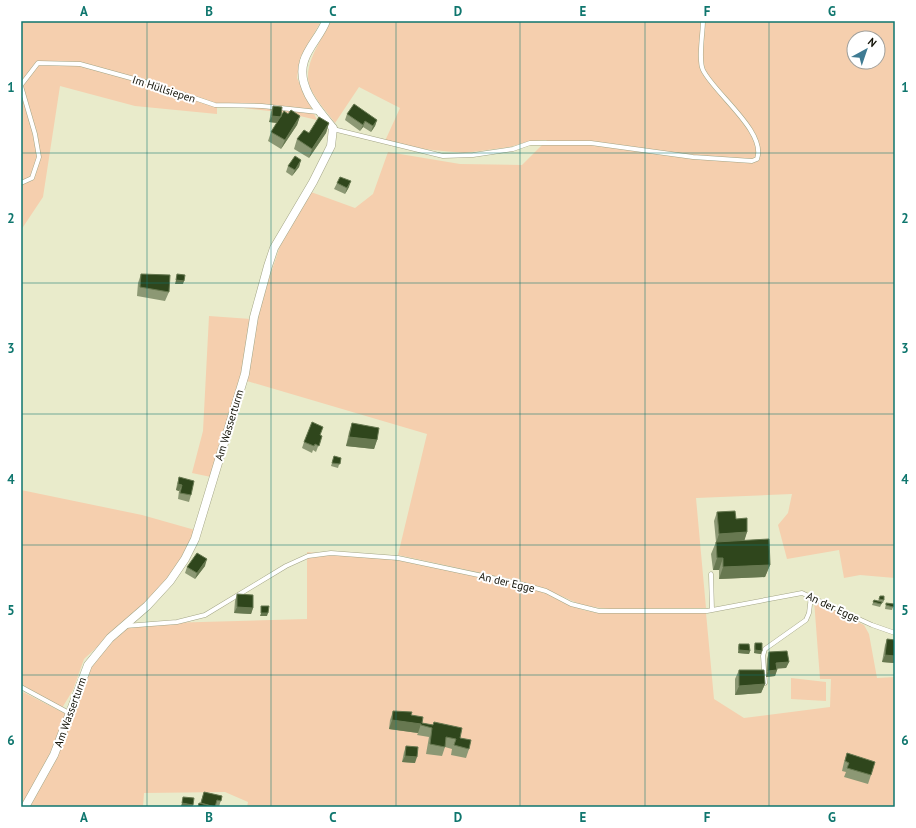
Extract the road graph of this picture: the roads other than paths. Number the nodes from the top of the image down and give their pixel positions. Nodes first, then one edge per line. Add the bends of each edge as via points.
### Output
1 (326, 21) edge
2 (704, 21) edge
3 (21, 86) edge
4 (319, 112) junction
5 (333, 128) junction
6 (21, 183) edge
7 (711, 574) dead end
8 (810, 596) junction
9 (712, 610) junction
10 (124, 626) junction
11 (895, 633) edge
12 (765, 683) edge
13 (21, 687) edge
14 (69, 713) junction
15 (25, 807) edge

1 - 4 street via 304,60 301,77
2 - 5 lane via 703,69 754,136 759,152 757,159 752,161 693,158 590,143 530,143 513,149 473,155 443,156
3 - 4 lane, Im Hüllsiepen via 38,63 80,64 156,85 214,105 262,106
3 - 6 lane, Im Hüllsiepen via 39,157 32,178
4 - 5 street
5 - 10 street, Am Wasserturm via 331,146 274,248 254,317 245,374 195,539 170,581
7 - 9 lane
8 - 9 lane, An der Egge via 802,593
8 - 11 lane, An der Egge
8 - 12 lane via 806,620 765,649
9 - 10 lane, An der Egge via 599,611 572,604 546,591 521,584 398,558 331,553 308,556 286,566 205,615 177,622
10 - 14 street, Am Wasserturm via 110,638 88,665
13 - 14 lane
14 - 15 street, Am Wasserturm via 54,755

